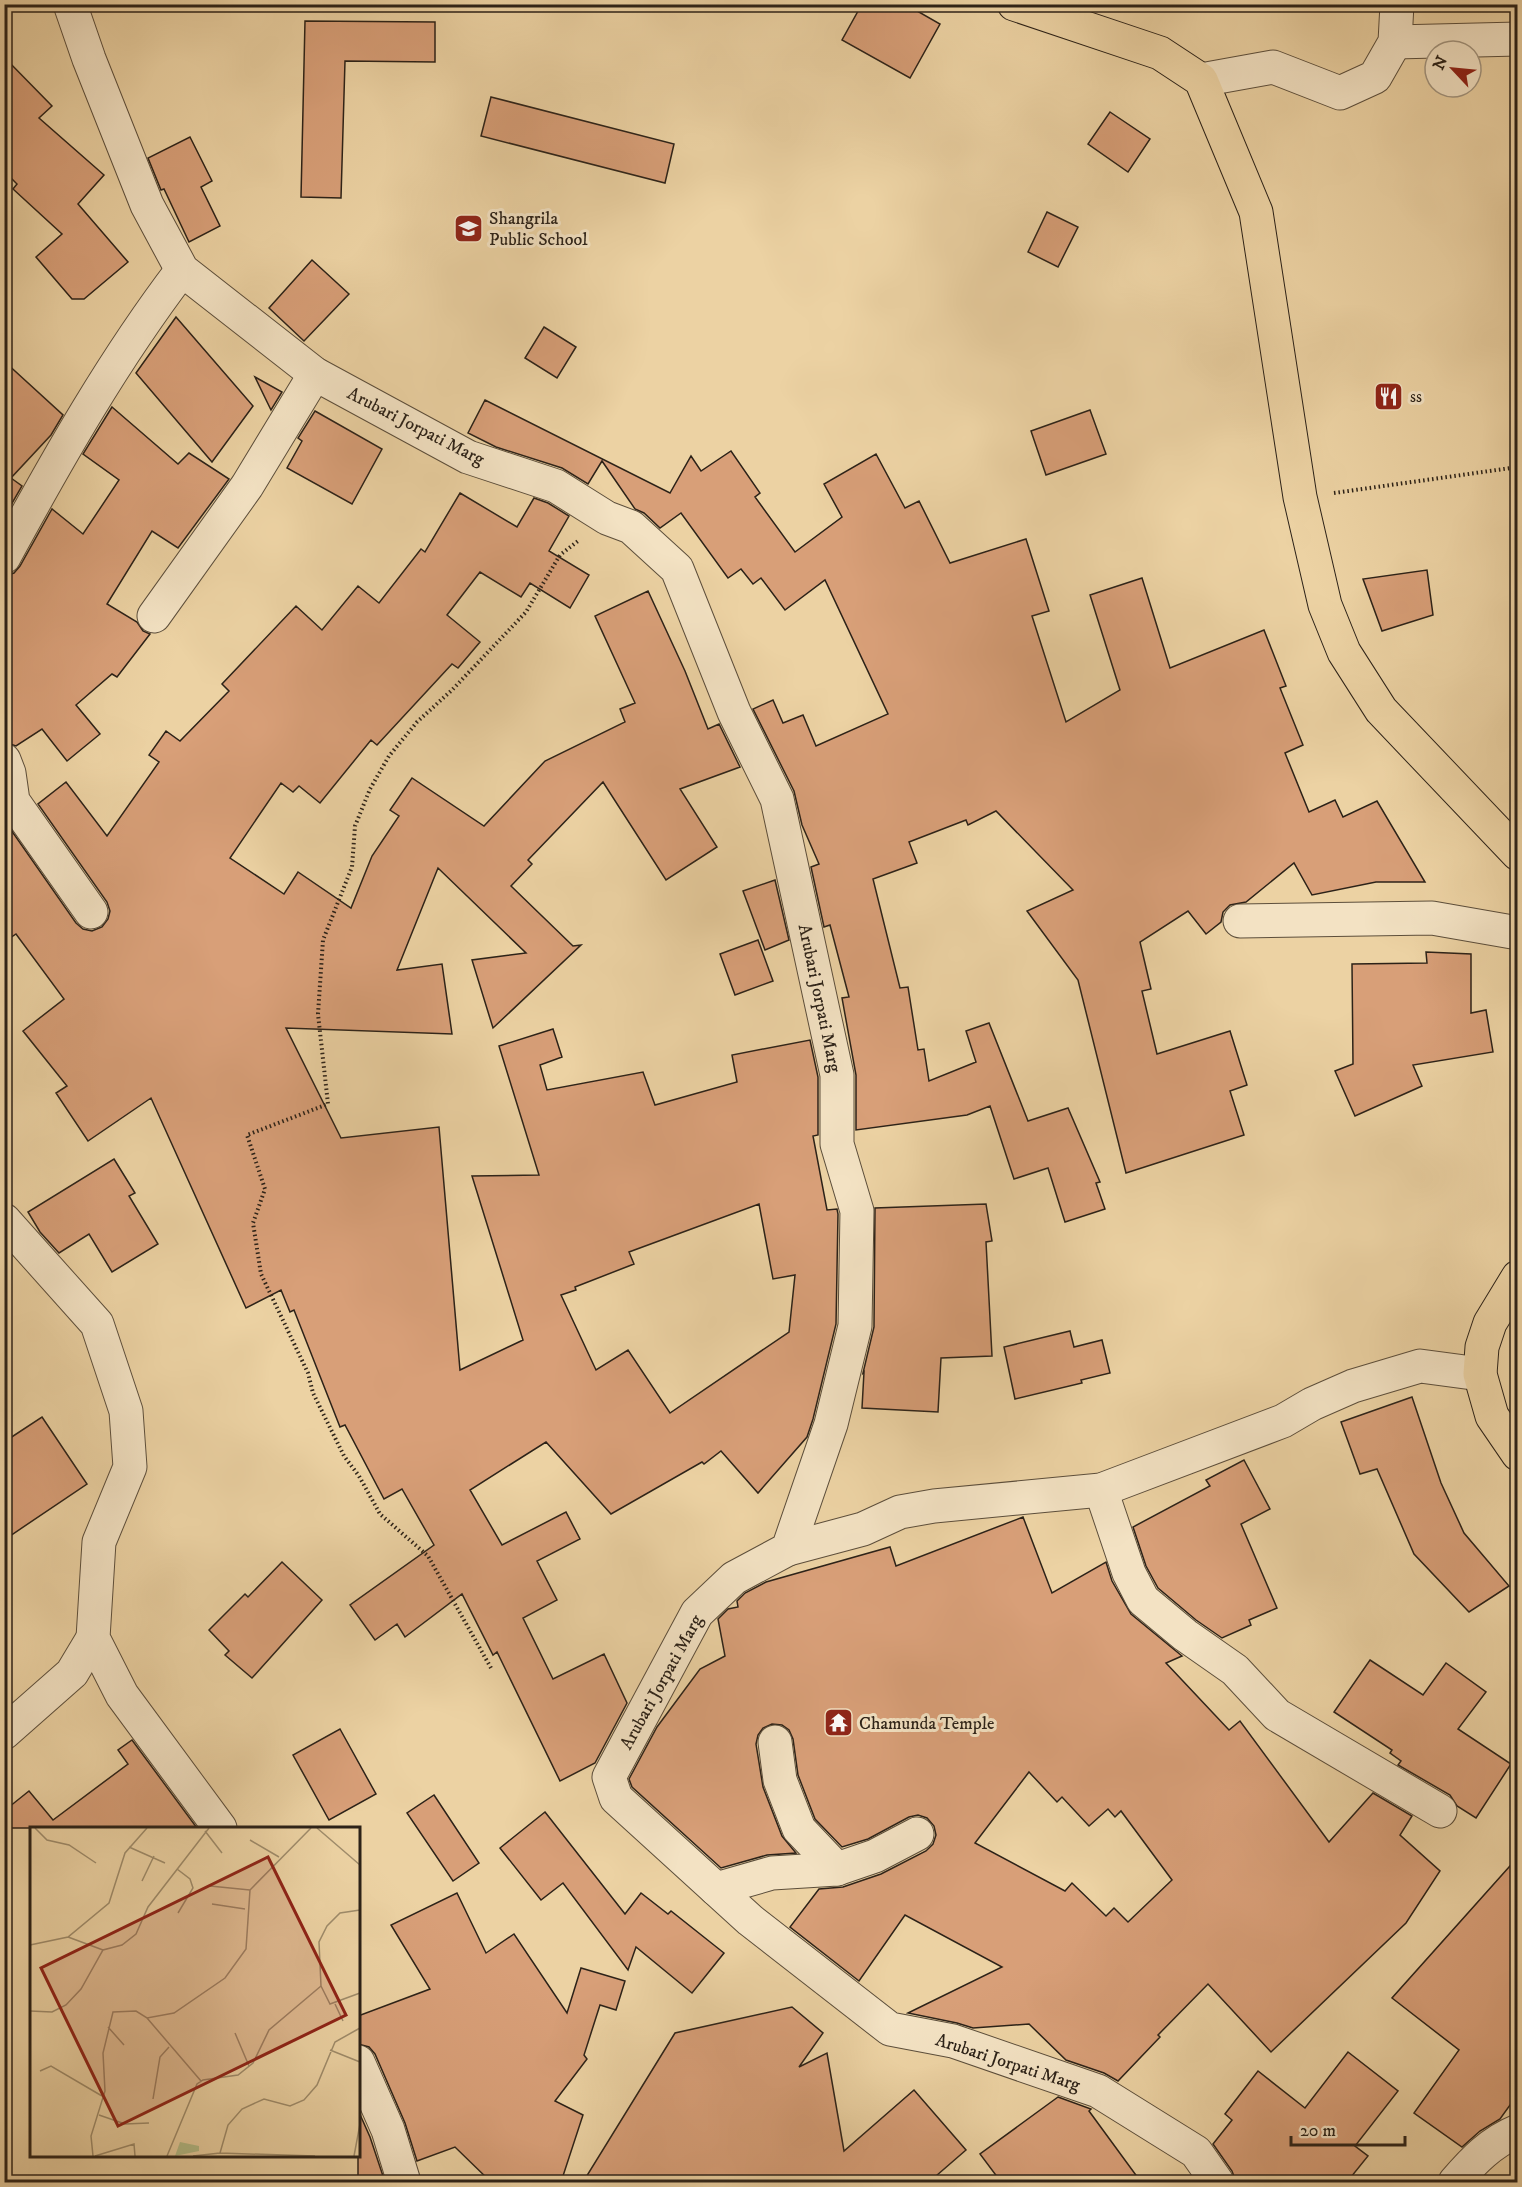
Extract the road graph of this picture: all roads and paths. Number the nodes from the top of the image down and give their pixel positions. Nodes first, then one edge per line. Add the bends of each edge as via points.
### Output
1 (70, 4) edge
2 (1014, 4) edge
3 (1397, 4) edge
4 (1518, 39) edge
5 (1395, 42) junction
6 (1202, 80) junction
7 (182, 270) junction
8 (315, 374) junction
9 (1518, 467) edge
10 (1300, 497) junction
11 (607, 518) junction
12 (4, 557) edge
13 (154, 616) dead end
14 (4, 760) edge
15 (1518, 854) edge
16 (91, 912) dead end
17 (1240, 921) dead end
18 (1518, 933) edge
19 (4, 1220) edge
20 (1518, 1277) edge
21 (1480, 1374) junction
22 (1518, 1454) edge
23 (1101, 1490) junction
24 (788, 1549) junction
25 (93, 1638) junction
26 (492, 1668) dead end
27 (4, 1733) edge
28 (775, 1742) dead end
29 (1440, 1811) dead end
30 (219, 1827) edge
31 (917, 1834) dead end
32 (837, 1869) junction
33 (716, 1889) junction
34 (360, 2067) edge
35 (1518, 2131) edge
36 (404, 2182) edge
37 (1217, 2182) edge
38 (1455, 2182) edge

1 - 7 street, Arubari Jorpati Marg via 147,205
2 - 6 main road via 1160,53
3 - 5 street
4 - 5 street
5 - 6 street via 1375,77 1340,93 1273,67
6 - 10 main road via 1256,212
7 - 8 street, Arubari Jorpati Marg
7 - 12 street via 59,456
8 - 11 street, Arubari Jorpati Marg via 468,457 556,486
8 - 13 street via 247,486
9 - 10 path
10 - 15 main road via 1325,605 1344,652 1381,710
11 - 24 street, Arubari Jorpati Marg via 631,527 677,569 734,712 777,798 837,1076 837,1144 857,1211 855,1326 831,1424
11 - 26 path via 560,555 526,612 453,690 417,722 389,756 355,826 352,867 324,940 318,1014 328,1104 247,1135 265,1189 253,1223 261,1274 314,1393 344,1456 380,1514 428,1556
14 - 16 street via 13,801
17 - 18 street via 1432,918
19 - 25 street via 97,1324 126,1410 129,1467 99,1542
20 - 21 main road via 1490,1323 1482,1347
21 - 22 main road via 1492,1416
21 - 23 street via 1420,1366 1353,1386 1283,1421
23 - 24 street via 900,1512 863,1530
23 - 29 street via 1129,1573 1143,1599 1185,1635 1236,1670 1277,1715
24 - 33 street, Arubari Jorpati Marg via 734,1578 697,1613 609,1777 616,1798
25 - 27 street via 72,1673
25 - 30 street via 122,1695
28 - 32 street via 780,1780 799,1829
31 - 32 street via 875,1856
32 - 33 street via 772,1873
33 - 37 street, Arubari Jorpati Marg via 890,2029 953,2041 1098,2091 1197,2152
34 - 36 street via 388,2130
35 - 38 street via 1475,2159

